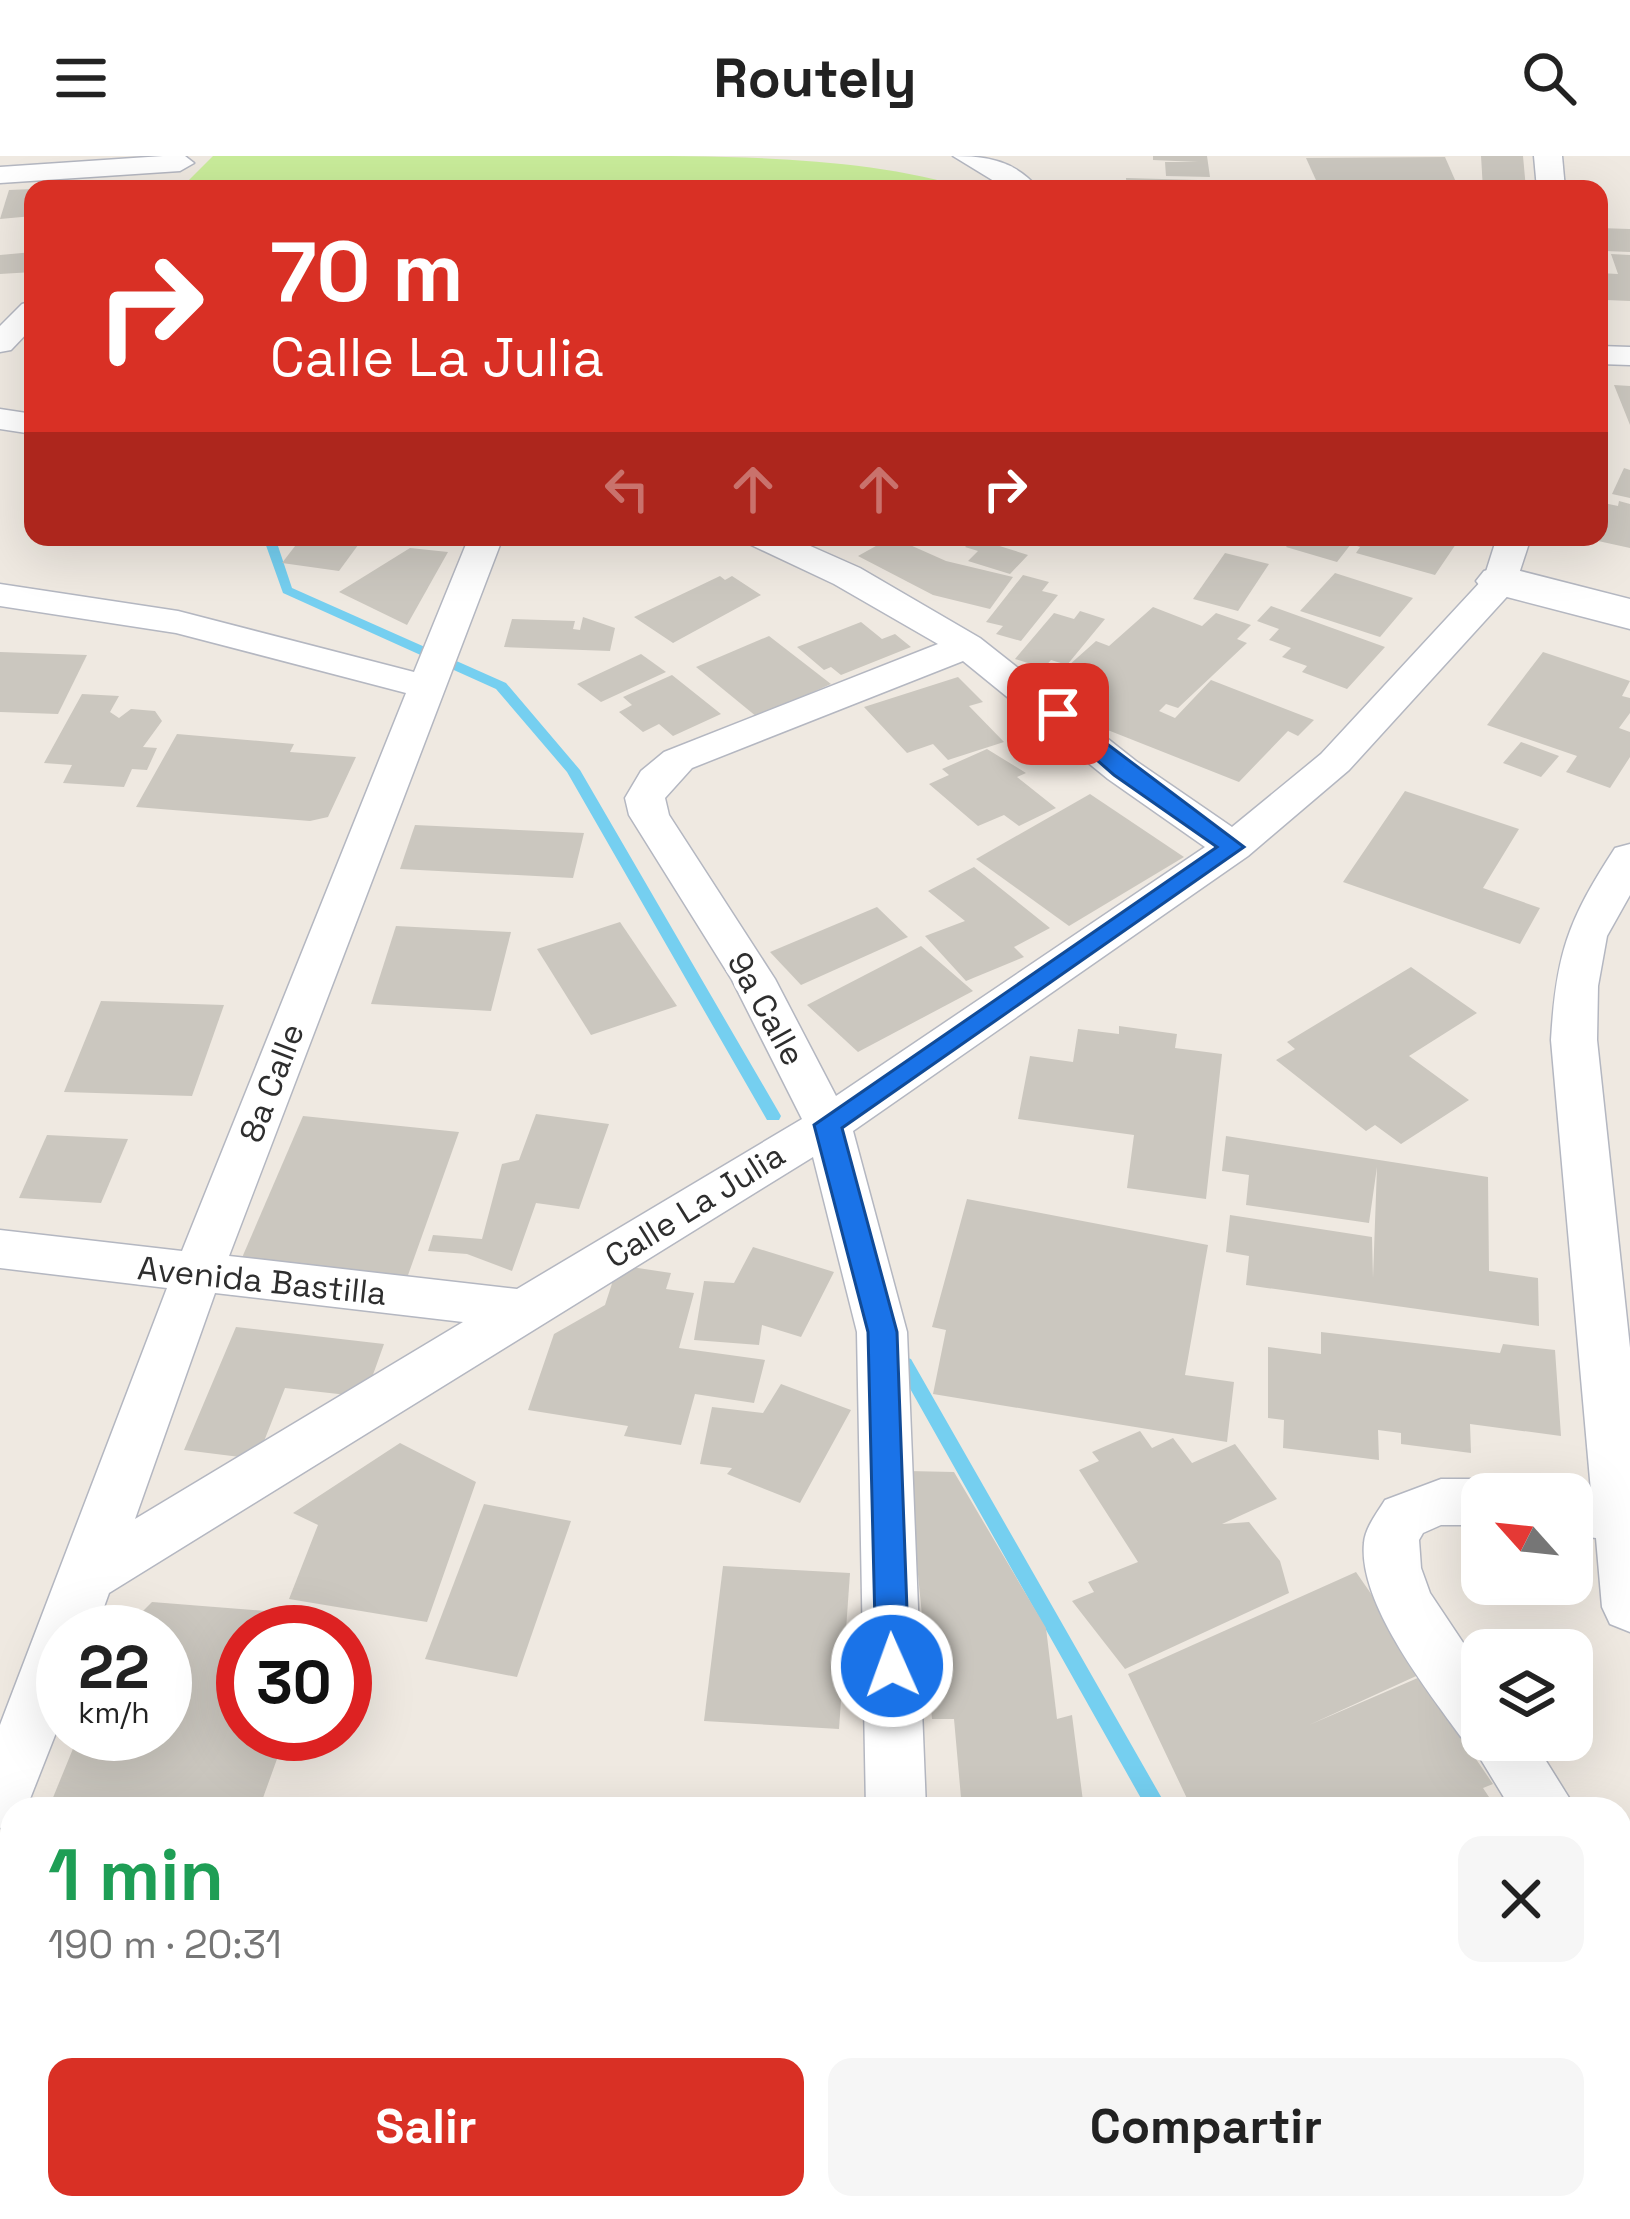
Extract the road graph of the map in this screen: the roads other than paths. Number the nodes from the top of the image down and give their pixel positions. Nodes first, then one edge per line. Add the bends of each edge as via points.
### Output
1 (967, 156) edge
2 (183, 159) edge
3 (0, 175) edge
4 (1012, 180) edge
5 (24, 319) edge
6 (0, 343) edge
7 (482, 546) edge
8 (781, 546) edge
9 (1507, 559) edge
10 (0, 595) edge
11 (1630, 614) edge
12 (967, 646) junction
13 (426, 686) junction
14 (1233, 847) junction
15 (1630, 857) edge
16 (1608, 938) edge
17 (828, 1125) junction
18 (0, 1250) edge
19 (197, 1275) junction
20 (525, 1310) junction
21 (1461, 1502) edge
22 (1607, 1516) edge
23 (88, 1576) junction
24 (77, 1605) edge
25 (1630, 1607) edge
26 (1461, 1688) edge
27 (36, 1709) edge
28 (1513, 1761) edge
29 (1, 1797) edge
30 (896, 1797) edge
31 (1538, 1797) edge

1 - 4 street
2 - 3 street
5 - 6 street
7 - 13 street, 8a Calle
8 - 12 street
9 - 11 street
9 - 14 street, Calle La Julia via 1335,762
10 - 13 street via 178,622
12 - 14 street
12 - 17 street, 9a Calle via 678,760 645,798
13 - 19 street, 8a Calle
14 - 17 street, Calle La Julia
15 - 16 street
16 - 22 street via 1576,986 1574,1040
17 - 20 street, Calle La Julia
17 - 30 street, 9a Calle via 883,1332
18 - 19 street, Avenida Bastilla
19 - 20 street, Avenida Bastilla
19 - 23 street, 8a Calle
20 - 23 street, Calle La Julia
21 - 26 street via 1431,1503 1400,1521 1387,1548 1394,1579
22 - 25 street
23 - 24 street, 8a Calle
27 - 29 street
28 - 31 street

